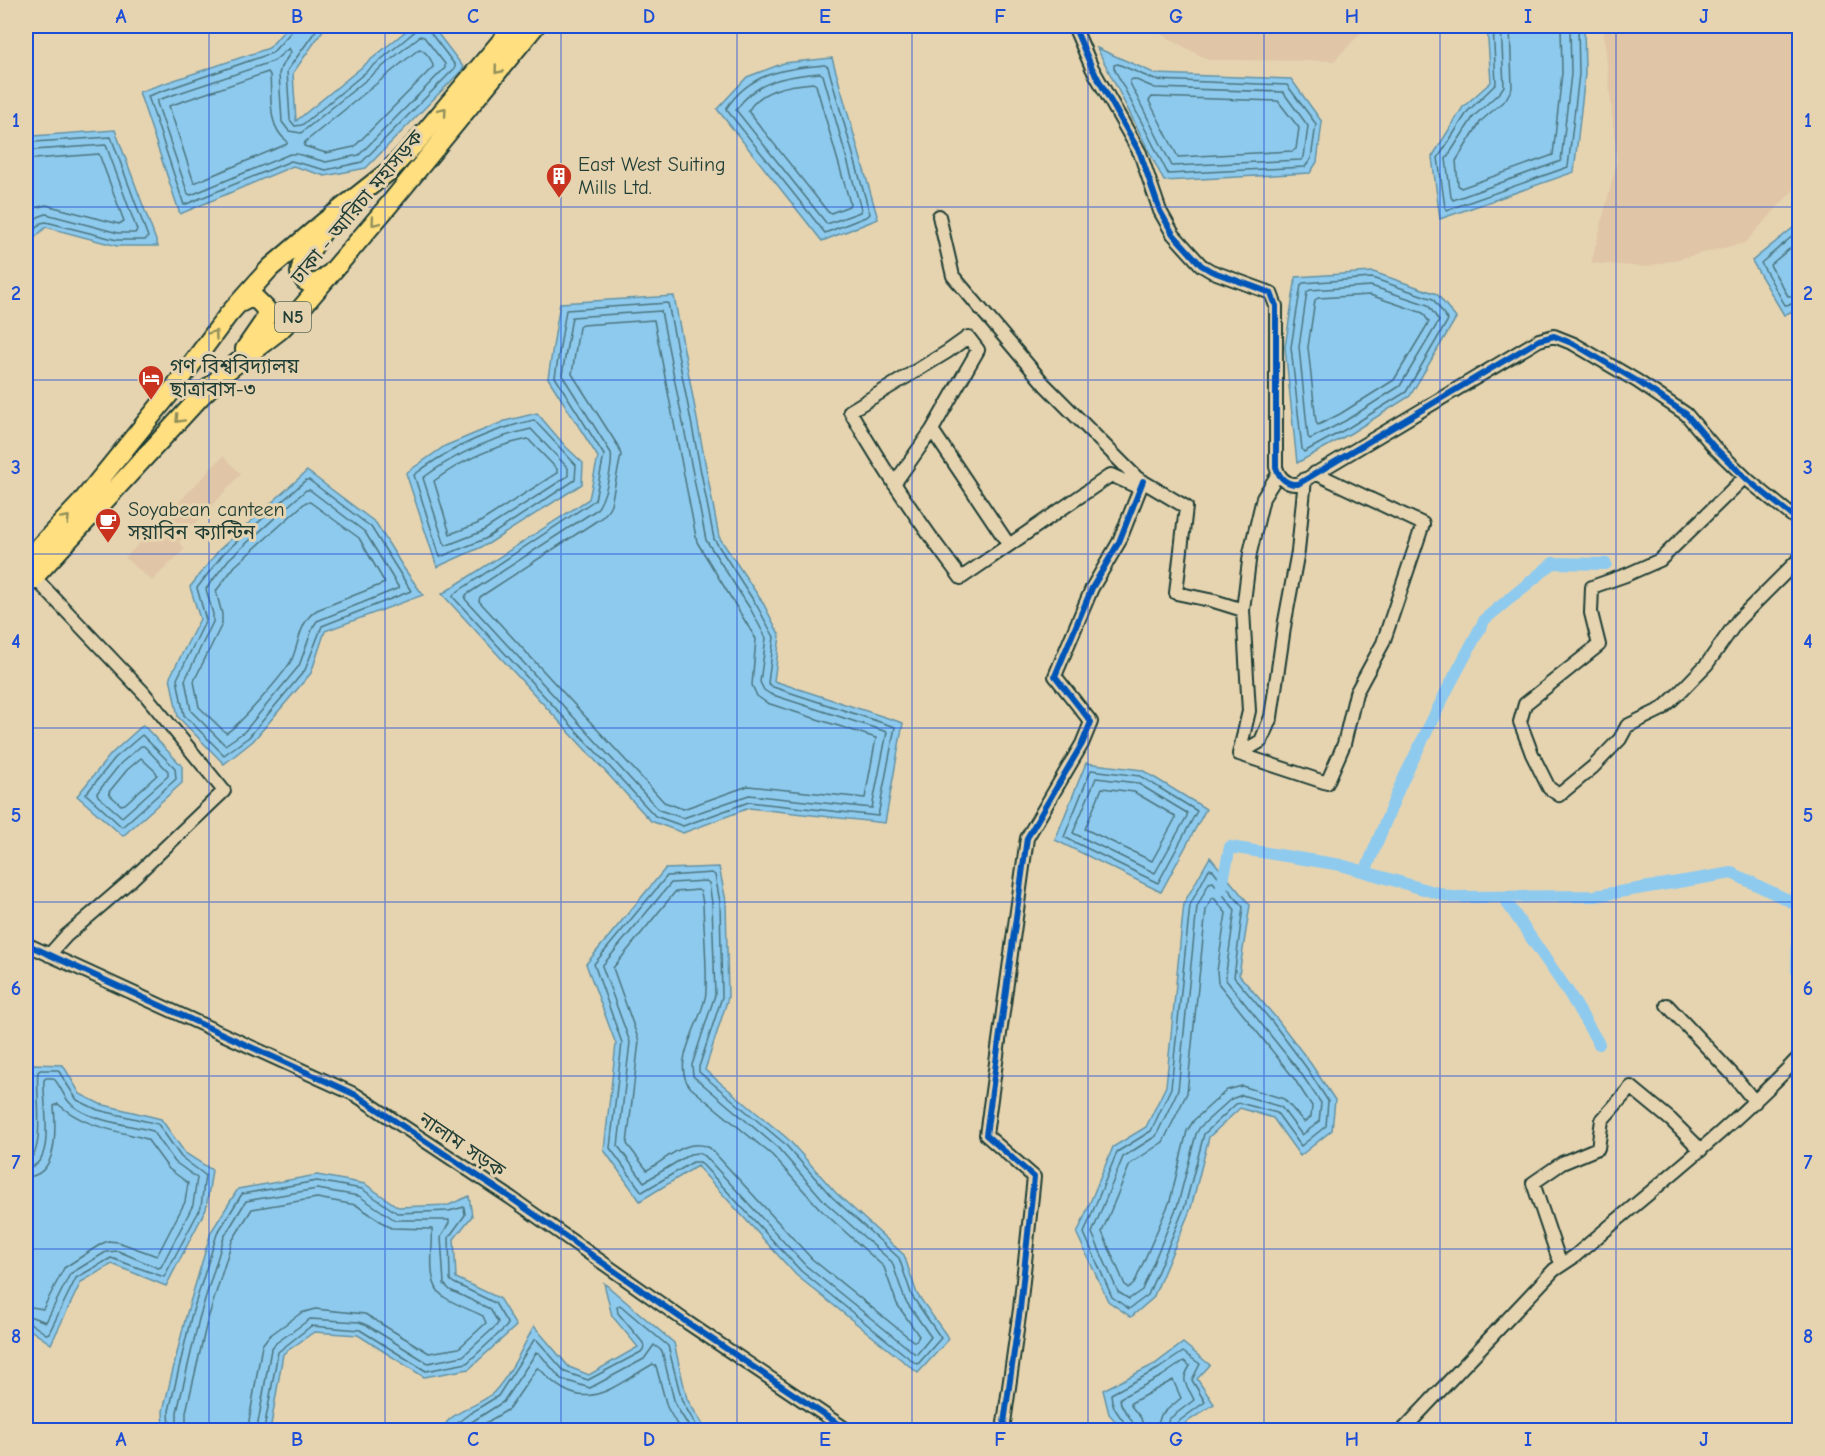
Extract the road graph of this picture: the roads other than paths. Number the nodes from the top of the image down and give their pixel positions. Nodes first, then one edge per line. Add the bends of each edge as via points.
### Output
1 (514, 26) edge
2 (535, 26) edge
3 (1074, 26) edge
4 (334, 214) junction
5 (939, 216) dead end
6 (332, 272) junction
7 (238, 304) junction
8 (228, 370) junction
9 (932, 430) junction
10 (1278, 474) junction
11 (1310, 476) junction
12 (1745, 477) junction
13 (1140, 480) junction
14 (894, 484) junction
15 (1800, 522) edge
16 (1009, 545) junction
17 (1800, 558) edge
18 (28, 575) edge
19 (1243, 610) junction
20 (1239, 753) junction
21 (26, 944) edge
22 (48, 955) junction
23 (1667, 1005) dead end
24 (1800, 1056) edge
25 (1755, 1102) junction
26 (1701, 1150) junction
27 (1562, 1264) junction
28 (847, 1431) edge
29 (1004, 1431) edge
30 (1403, 1431) edge

4 -> 1 highway, N5 via 416,144
2 -> 6 highway, ঢাকা - আরিচা মহাসড়ক / N5
3 - 10 street via 1092,68 1140,153 1160,211 1173,234 1210,271 1263,288 1274,298
4 - 6 highway via 300,273 311,284
4 - 7 highway, N5 via 270,268
5 - 13 street via 953,276 1045,384
6 - 8 highway, ঢাকা - আরিচা মহাসড়ক / N5 via 280,330
7 - 8 highway via 256,299 266,309 265,320
18 -> 7 highway, N5
8 -> 18 highway, ঢাকা - আরিচা মহাসড়ক / N5
9 - 14 street
9 - 14 street via 978,350 968,337 850,411
9 - 16 street
10 - 11 street via 1292,485
10 - 19 street via 1263,498 1250,553
11 - 12 street via 1539,340 1554,336 1619,370 1686,414
11 - 20 street via 1271,717 1261,741
11 - 20 street via 1423,524 1383,643 1356,693 1344,744 1327,783
12 - 15 street
12 - 17 street via 1660,560 1592,587 1591,613 1599,645 1525,704 1520,722 1549,788 1558,795 1593,767 1627,726 1662,710 1707,664 1738,620
13 - 16 street via 1133,485 1111,475
13 - 19 street via 1186,507 1176,593
13 - 29 street via 1119,542 1092,588 1055,676 1091,722 1027,838 986,1135 1034,1177
14 - 16 street via 961,579
18 - 22 street via 143,692 224,791
19 - 20 street via 1249,711
21 - 22 street, নালাম সড়ক
22 - 28 street, নালাম সড়ক via 356,1095
23 - 25 street
24 - 25 street
25 - 26 street
26 - 27 street
26 - 27 street via 1632,1087 1602,1120 1598,1148 1562,1163 1533,1183
27 - 30 street

